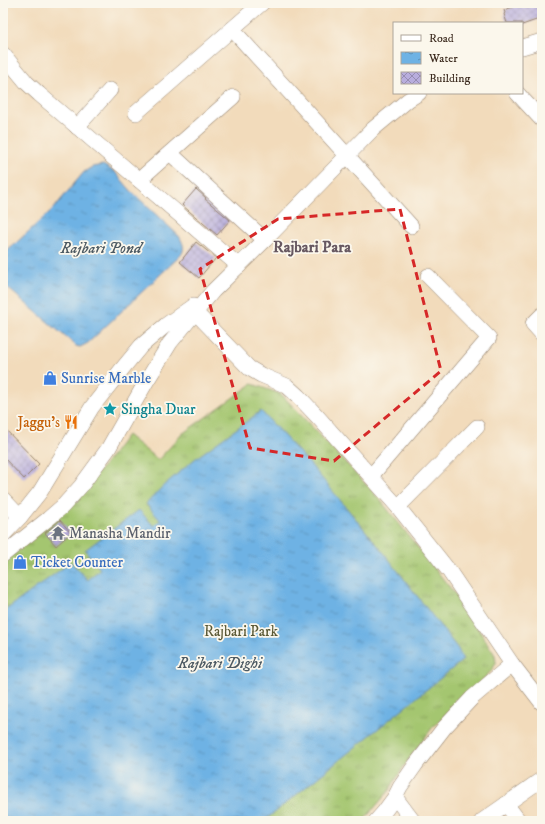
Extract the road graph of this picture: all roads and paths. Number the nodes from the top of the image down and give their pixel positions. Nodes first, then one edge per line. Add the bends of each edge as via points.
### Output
1 (262, 3) edge
2 (232, 29) junction
3 (542, 41) edge
4 (523, 48) edge
5 (3, 54) edge
6 (110, 90) dead end
7 (417, 94) edge
8 (518, 94) edge
9 (233, 97) dead end
10 (136, 114) dead end
11 (542, 120) edge
12 (77, 127) junction
13 (170, 153) junction
14 (346, 155) junction
15 (139, 180) junction
16 (410, 226) dead end
17 (264, 240) junction
18 (239, 266) junction
19 (428, 276) dead end
20 (213, 291) junction
21 (195, 312) junction
22 (542, 314) edge
23 (542, 334) edge
24 (477, 428) dead end
25 (371, 476) junction
26 (3, 500) edge
27 (398, 507) junction
28 (20, 517) junction
29 (3, 535) edge
30 (3, 555) edge
31 (512, 664) junction
32 (542, 703) edge
33 (542, 779) edge
34 (395, 797) junction
35 (506, 804) junction
36 (376, 821) edge
37 (413, 821) edge
38 (482, 821) edge
39 (519, 821) edge

1 - 2 street
2 - 10 street
2 - 14 street
3 - 4 street
5 - 12 street via 27,83
6 - 12 street
7 - 14 street via 373,129
8 - 11 street
9 - 13 street
12 - 15 street
13 - 15 street
13 - 17 street
14 - 16 street
14 - 17 street
15 - 18 street
17 - 18 street
18 - 20 street
19 - 25 street via 489,338
20 - 21 street
20 - 28 street via 161,329 141,346 122,368 92,407 40,492
21 - 25 street via 249,368 286,386 298,396
21 - 30 street via 170,343 108,449 85,481 63,506 16,547
22 - 23 street via 532,324
24 - 27 street
25 - 27 street
26 - 28 street
27 - 31 street via 449,571
28 - 29 street
31 - 32 street
31 - 34 street via 472,698 444,728
33 - 35 street
34 - 36 street
34 - 37 street
35 - 38 street
35 - 39 street

